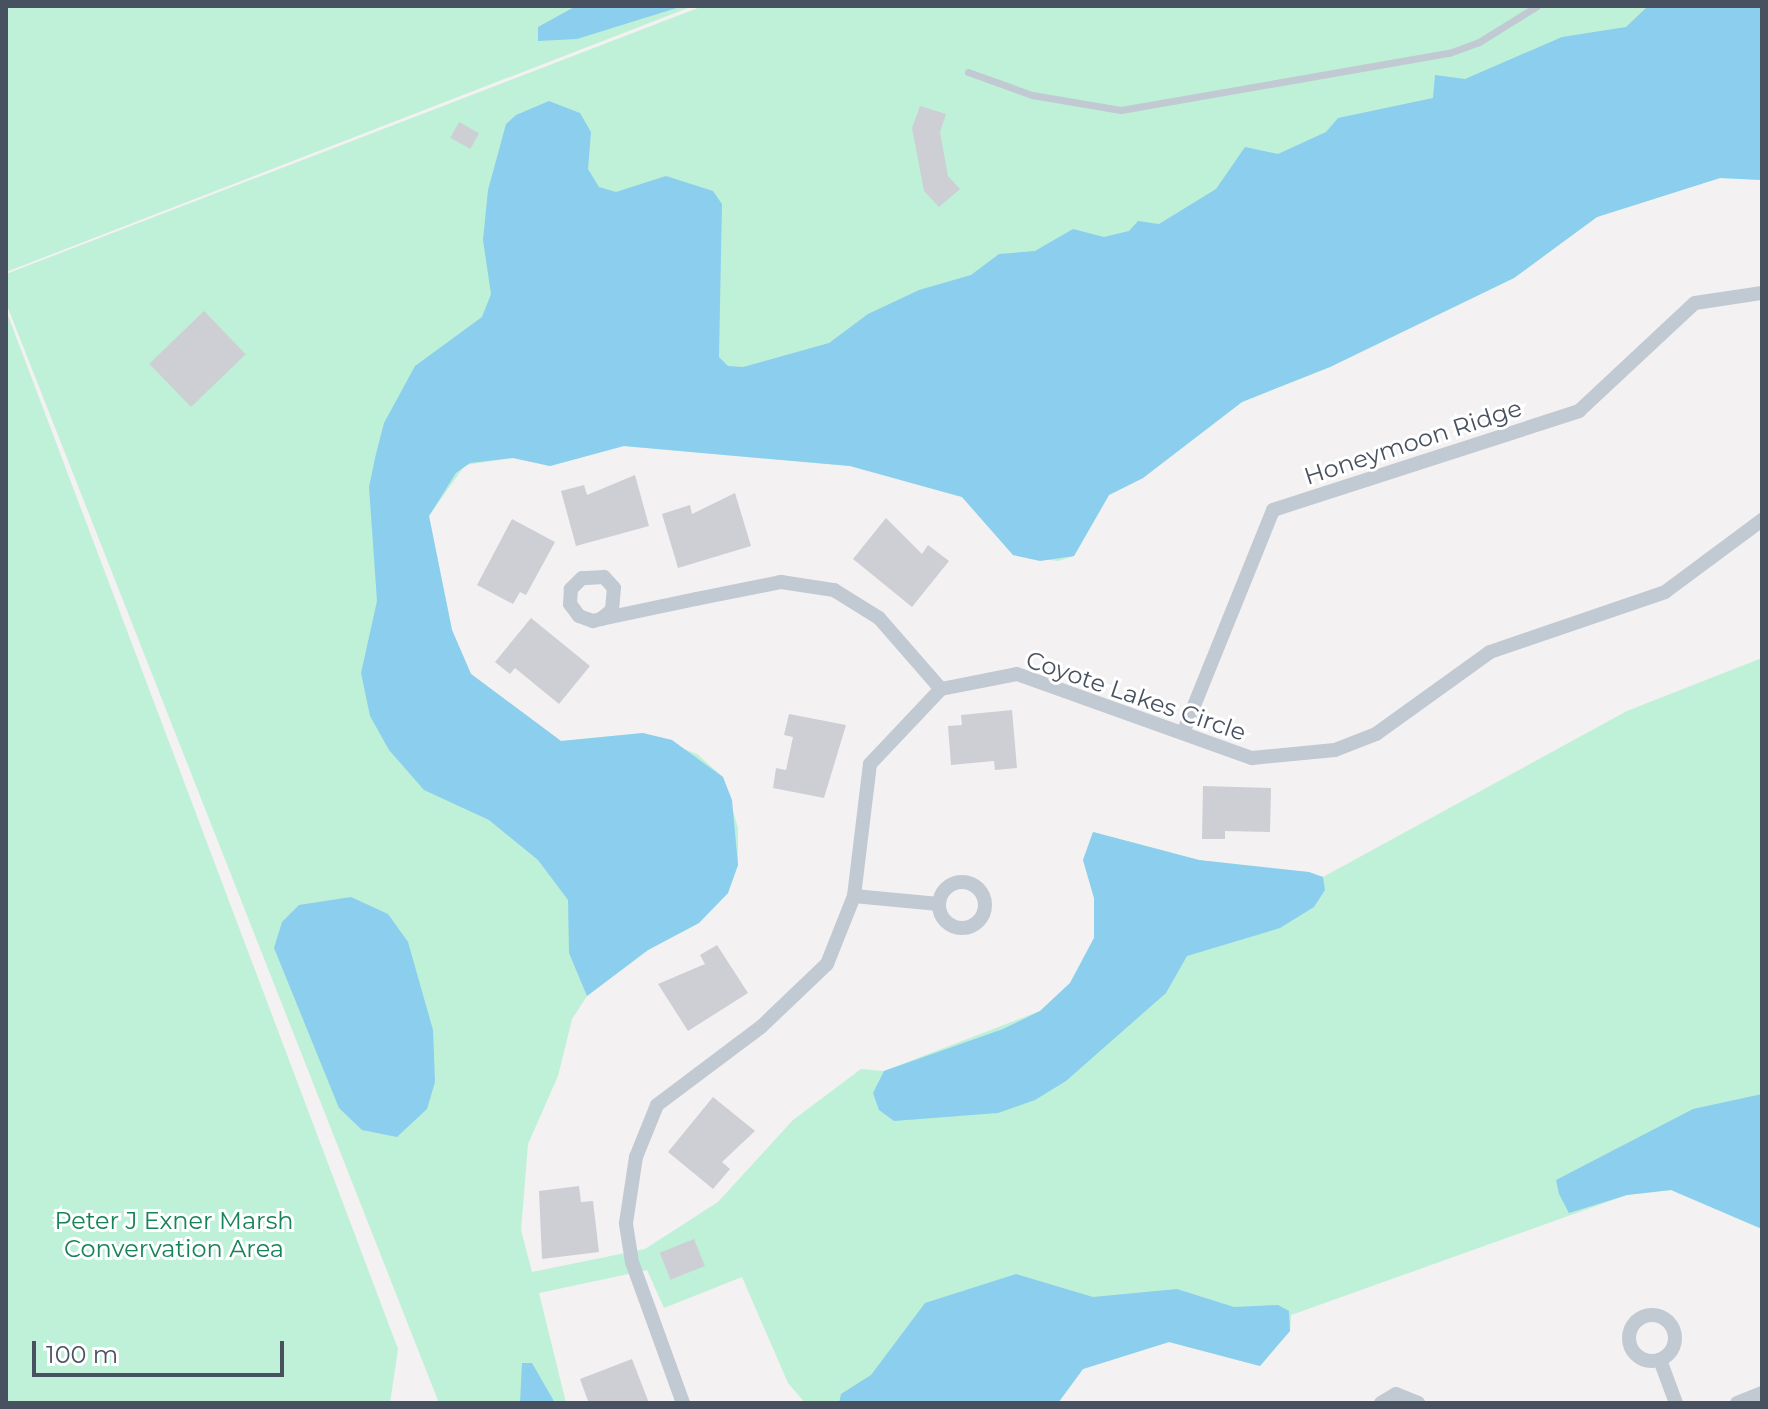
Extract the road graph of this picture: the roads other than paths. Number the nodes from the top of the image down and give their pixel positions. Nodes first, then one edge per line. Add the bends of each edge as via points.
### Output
1 (1537, 6) edge
2 (968, 72) dead end
3 (1762, 293) edge
4 (1762, 520) edge
5 (601, 619) dead end
6 (941, 689) junction
7 (1183, 733) junction
8 (854, 896) junction
9 (939, 904) dead end
10 (1660, 1360) dead end
11 (1762, 1393) edge
12 (683, 1403) edge
13 (1381, 1403) edge
14 (1418, 1403) edge
15 (1676, 1403) edge
16 (1737, 1403) edge

1 - 2 lane via 1479,42 1449,53 1121,110 1032,95
3 - 7 street, Honeymoon Ridge via 1695,303 1579,411 1273,510 1252,548
4 - 7 street, Coyote Lakes Circle via 1665,592 1490,652 1376,734 1335,750 1252,758
5 - 6 street via 781,582 834,590 879,618
6 - 7 street, Coyote Lakes Circle via 1017,674
6 - 8 street via 870,764
8 - 9 street
8 - 12 street via 827,964 761,1027 657,1105 636,1157 626,1223 632,1262
10 - 15 street
11 - 16 street
13 - 14 street via 1403,1394

